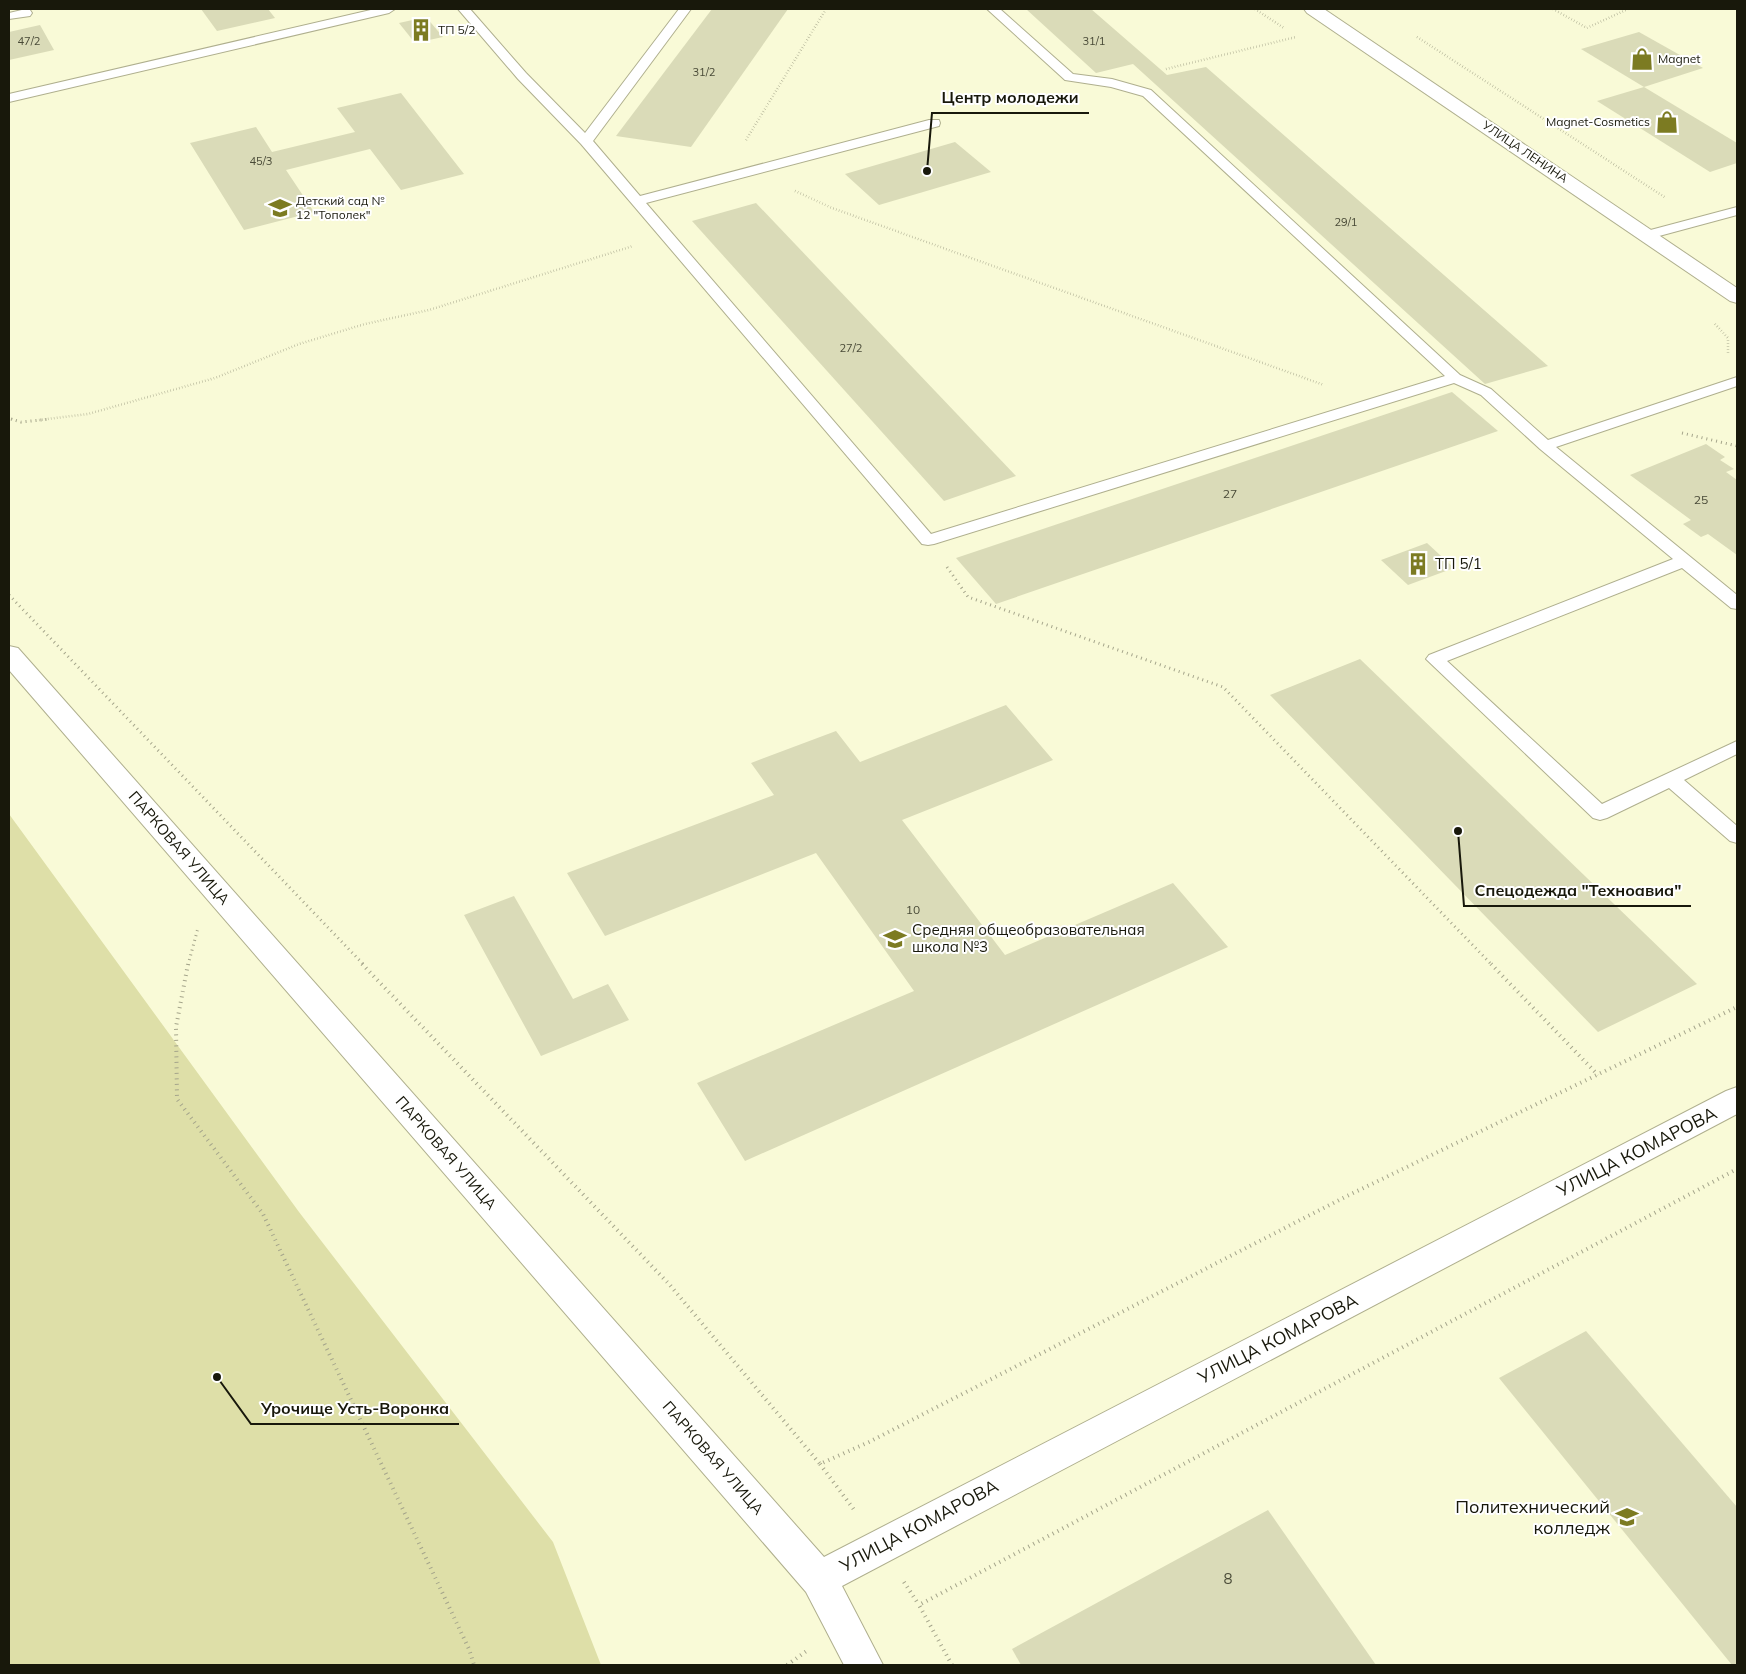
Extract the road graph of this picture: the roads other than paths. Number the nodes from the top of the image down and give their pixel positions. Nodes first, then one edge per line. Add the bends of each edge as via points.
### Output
1 (389, 9) edge
2 (464, 9) edge
3 (685, 9) edge
4 (993, 9) edge
5 (1313, 9) edge
6 (26, 12) dead end
7 (9, 16) edge
8 (9, 98) edge
9 (934, 123) dead end
10 (586, 141) junction
11 (637, 201) junction
12 (1737, 211) edge
13 (1648, 235) junction
14 (1737, 297) edge
15 (1455, 378) junction
16 (1737, 381) edge
17 (1545, 446) junction
18 (1684, 561) junction
19 (1737, 604) edge
20 (9, 654) edge
21 (1737, 747) edge
22 (1671, 780) junction
23 (1737, 836) edge
24 (1737, 1100) edge
25 (819, 1578) junction
26 (864, 1665) edge

1 - 8 lane
2 - 10 lane via 522,76
3 - 10 lane
4 - 15 lane via 1069,77 1112,83 1147,93
5 - 13 street, УЛИЦА ЛЕНИНА
6 - 7 lane
9 - 11 lane
10 - 11 lane
11 - 15 lane via 928,540
12 - 13 lane
13 - 14 street, УЛИЦА ЛЕНИНА
15 - 17 lane via 1486,392
16 - 17 lane
17 - 18 lane
18 - 19 lane
18 - 22 lane via 1435,659 1600,813
20 - 25 street, ПАРКОВАЯ УЛИЦА
21 - 22 lane
22 - 23 lane
24 - 25 street, УЛИЦА КОМАРОВА
25 - 26 street, ПАРКОВАЯ УЛИЦА

